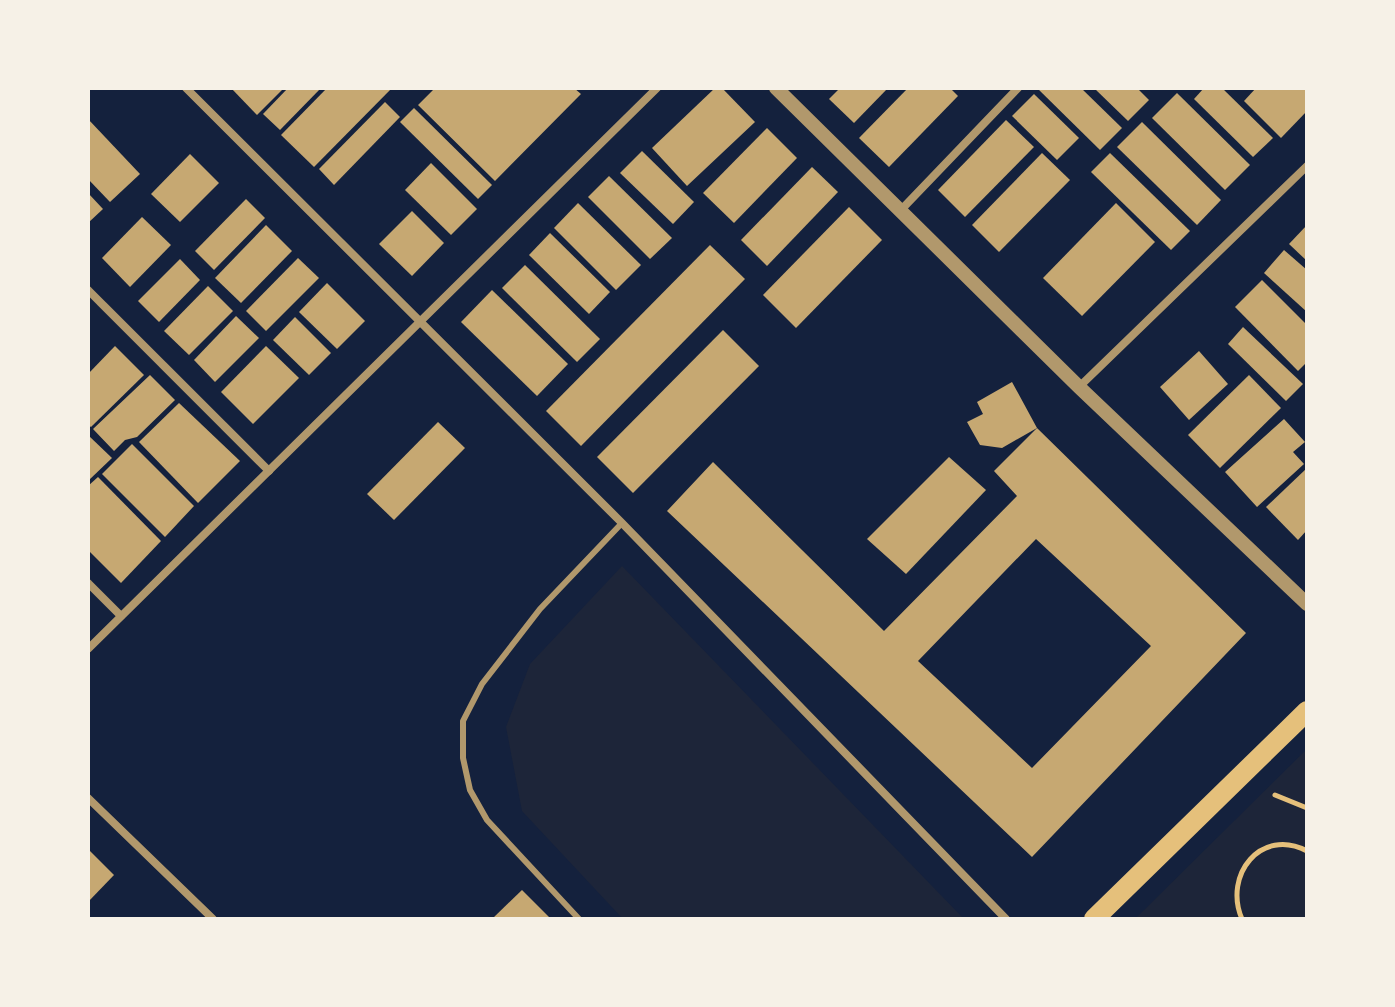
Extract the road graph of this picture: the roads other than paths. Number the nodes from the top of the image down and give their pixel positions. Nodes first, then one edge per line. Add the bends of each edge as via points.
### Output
1 (186, 88) edge
2 (657, 88) edge
3 (776, 88) edge
4 (1018, 88) edge
5 (1307, 166) edge
6 (900, 211) junction
7 (88, 290) edge
8 (419, 323) junction
9 (1079, 387) junction
10 (269, 471) junction
11 (622, 523) junction
12 (88, 583) edge
13 (1307, 604) edge
14 (121, 616) junction
15 (88, 649) edge
16 (1307, 711) edge
17 (88, 798) edge
18 (213, 919) edge
19 (579, 919) edge
20 (1006, 919) edge
21 (1094, 919) edge

1 - 8 street
2 - 8 street
3 - 6 street
4 - 6 street
5 - 9 street
6 - 9 street
7 - 10 street
8 - 10 street
8 - 11 street
9 - 13 street
10 - 14 street
11 - 19 lane via 540,609 482,684 463,721 470,790 487,820
11 - 20 street
12 - 14 street
14 - 15 street
16 - 21 main road
17 - 18 street

